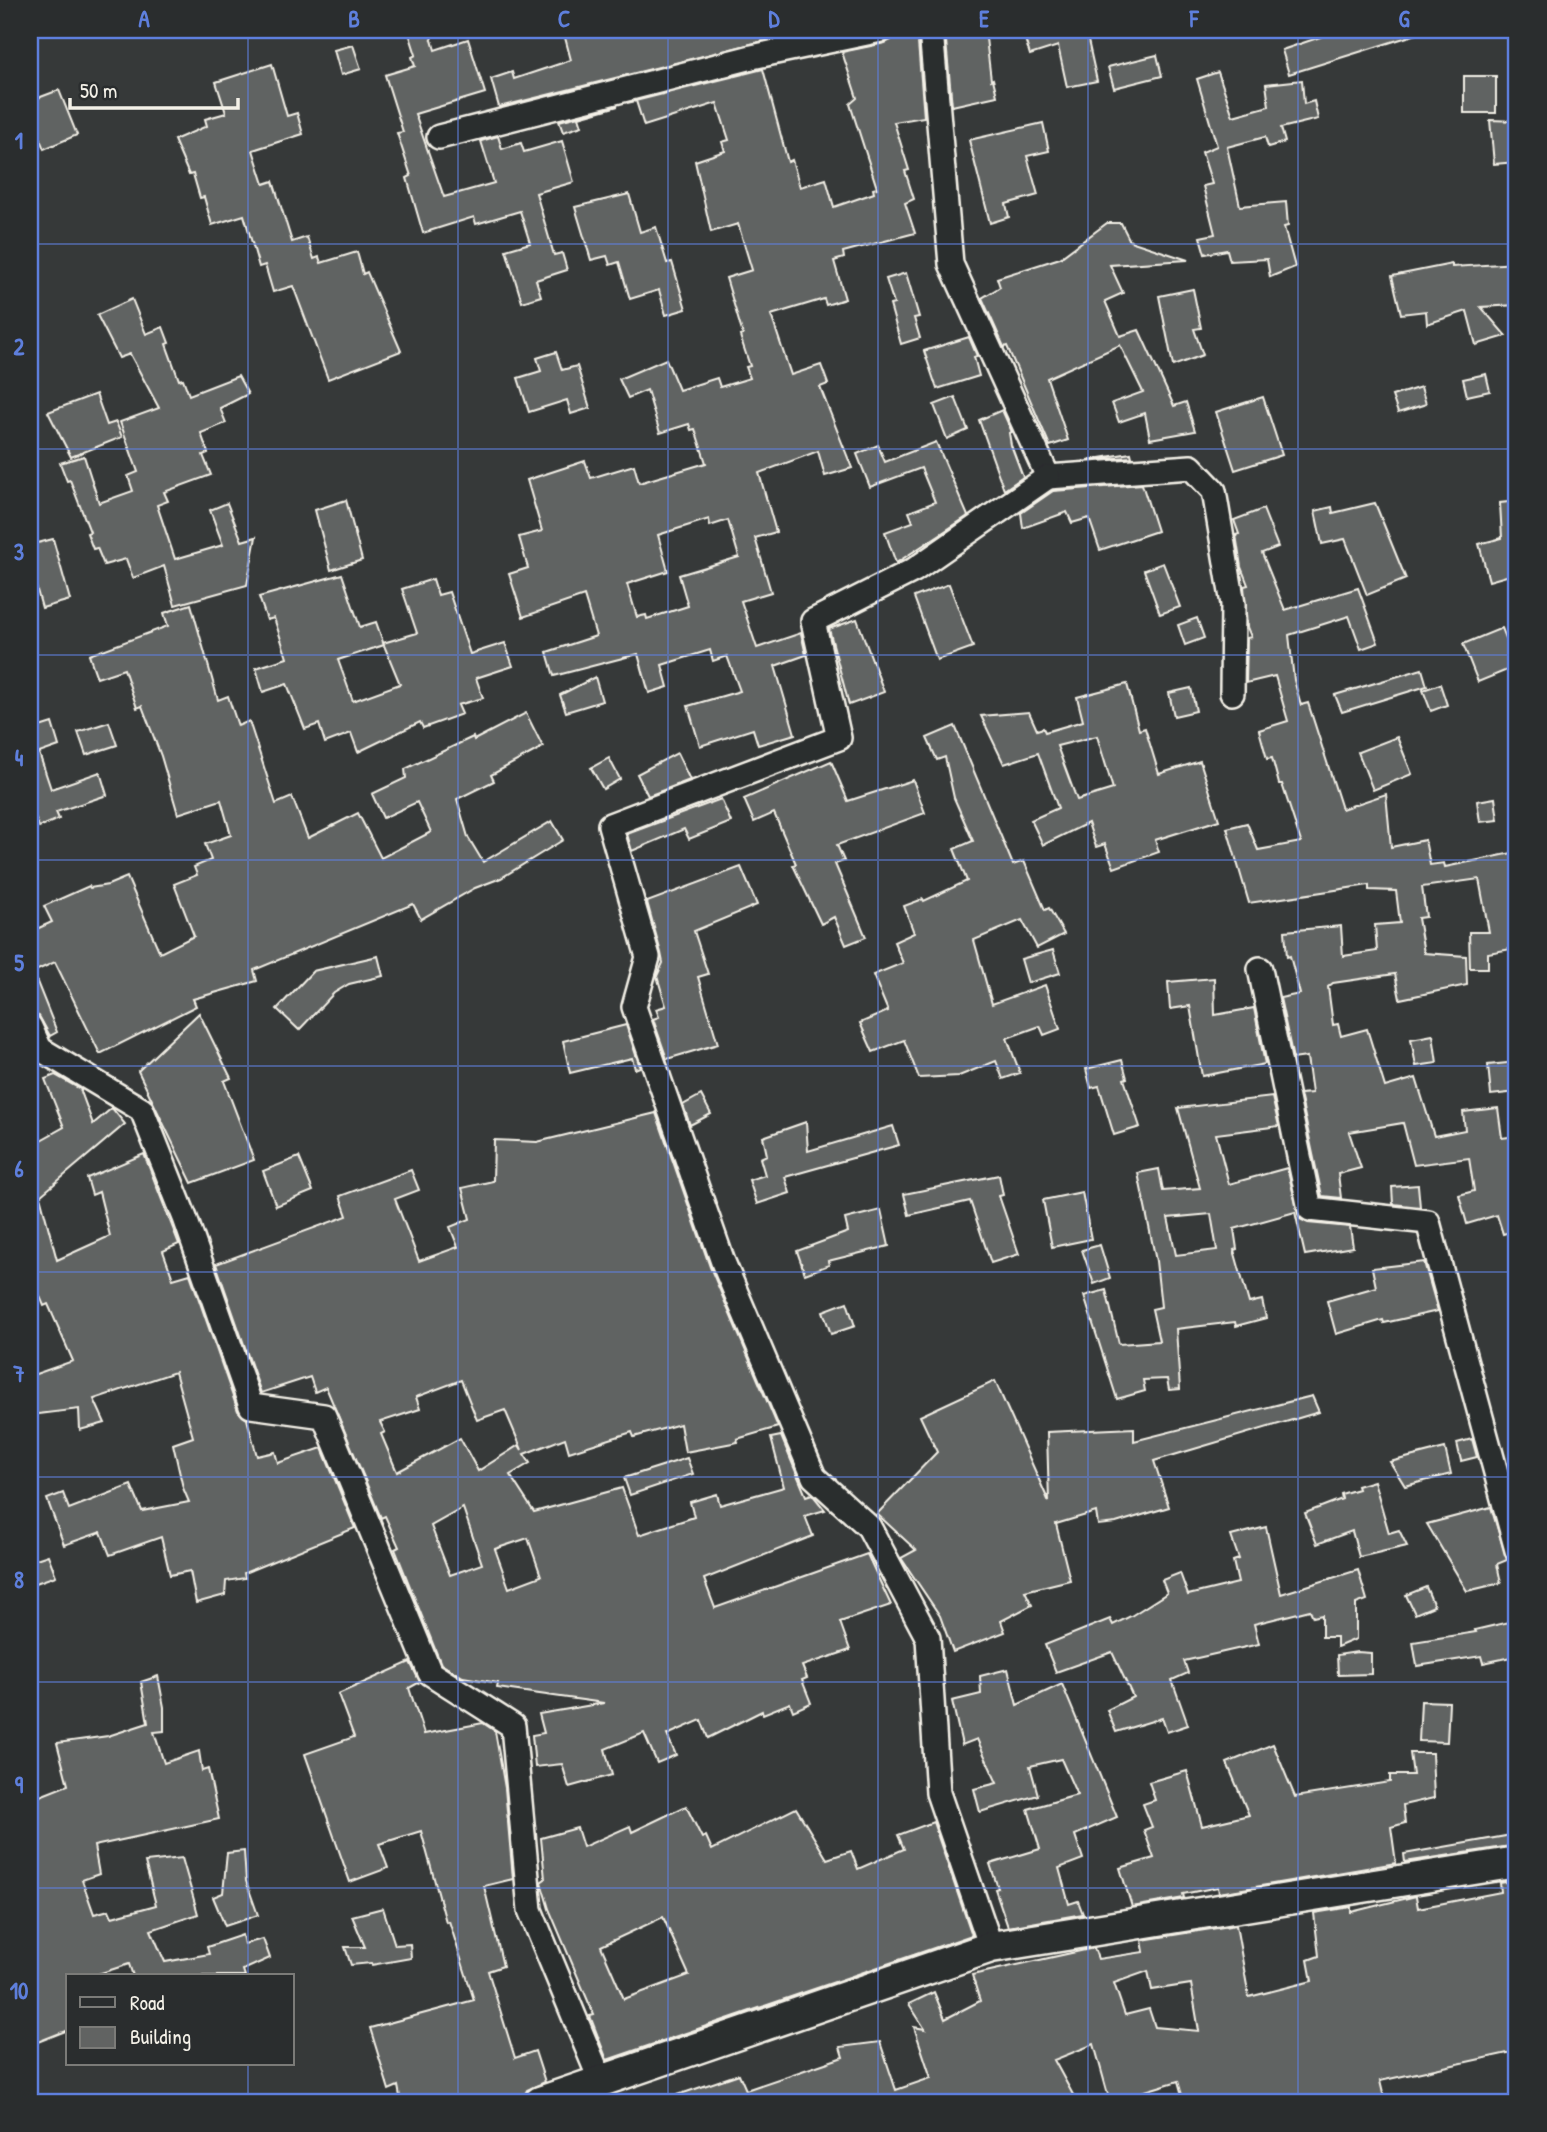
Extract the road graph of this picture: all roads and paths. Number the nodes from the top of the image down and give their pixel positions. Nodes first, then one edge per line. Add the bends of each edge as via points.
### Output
1 (881, 30) edge
2 (931, 30) edge
3 (439, 137) dead end
4 (1048, 477) junction
5 (1232, 693) dead end
6 (1260, 969) dead end
7 (30, 1027) edge
8 (1517, 1550) edge
9 (1517, 1862) edge
10 (991, 1947) junction
11 (600, 2079) junction
12 (540, 2102) edge

1 - 3 street via 752,57
2 - 4 street via 951,264
4 - 5 street via 1191,467 1214,491 1233,604
4 - 10 street via 914,570 813,621 839,738 610,825 648,957 634,1007 723,1262 814,1477 869,1527 928,1638 938,1793
6 - 8 street via 1310,1209 1428,1222
7 - 11 street via 40,1049 142,1110 251,1406 324,1416 430,1672 513,1726 530,1910
9 - 10 street
10 - 11 street
11 - 12 street

